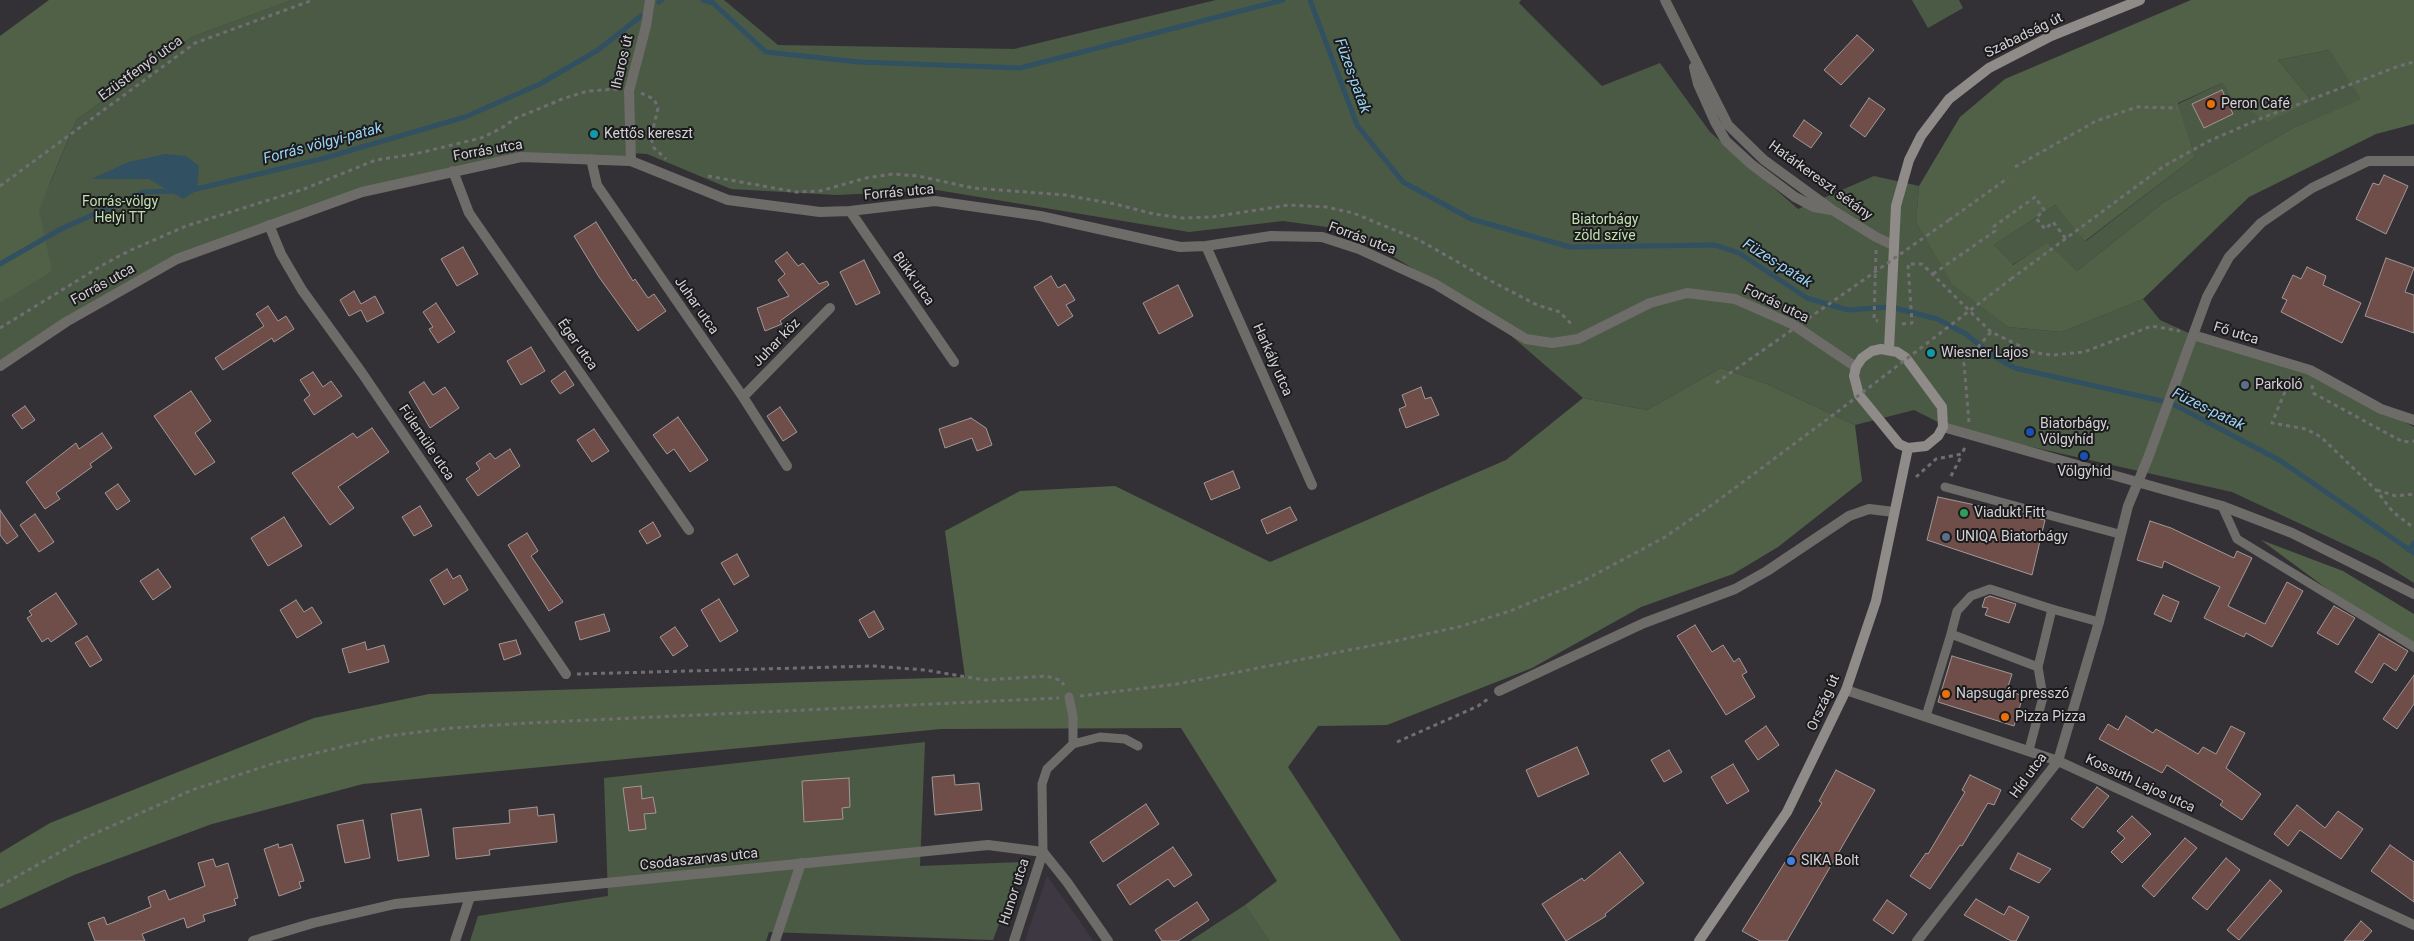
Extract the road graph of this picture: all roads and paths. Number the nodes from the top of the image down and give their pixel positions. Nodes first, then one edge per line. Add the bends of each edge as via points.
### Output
1 (313, 0) edge
2 (650, 0) edge
3 (1665, 0) edge
4 (2140, 0) edge
5 (2414, 62) edge
6 (629, 90) junction
7 (2177, 108) dead end
8 (591, 159) junction
9 (631, 161) junction
10 (670, 161) dead end
11 (2414, 161) edge
12 (2015, 167) dead end
13 (453, 171) junction
14 (700, 174) dead end
15 (2008, 178) dead end
16 (0, 186) edge
17 (850, 211) junction
18 (269, 225) junction
19 (1876, 237) junction
20 (2066, 239) junction
21 (1893, 245) junction
22 (1206, 246) junction
23 (1933, 274) junction
24 (830, 308) dead end
25 (1891, 321) junction
26 (0, 328) edge
27 (1991, 332) junction
28 (2193, 335) junction
29 (1578, 339) junction
30 (1889, 349) junction
31 (954, 362) dead end
32 (1964, 363) dead end
33 (0, 366) edge
34 (2296, 366) junction
35 (1856, 367) junction
36 (2310, 370) junction
37 (1716, 383) dead end
38 (743, 398) junction
39 (2414, 420) edge
40 (1943, 427) junction
41 (2414, 441) edge
42 (1908, 448) junction
43 (1962, 454) dead end
44 (787, 466) dead end
45 (2138, 482) junction
46 (1312, 485) dead end
47 (1945, 487) joint
48 (2376, 490) junction
49 (2414, 494) edge
50 (2222, 506) junction
51 (1894, 512) junction
52 (2414, 528) edge
53 (688, 530) dead end
54 (2119, 534) junction
55 (2414, 594) edge
56 (2052, 609) junction
57 (2099, 622) junction
58 (1951, 634) junction
59 (2414, 647) edge
60 (2038, 667) junction
61 (566, 674) joint
62 (1846, 690) junction
63 (1499, 691) joint
64 (1069, 697) junction
65 (1926, 716) junction
66 (1397, 742) dead end
67 (1072, 744) junction
68 (1138, 746) dead end
69 (2029, 750) junction
70 (2058, 761) junction
71 (1043, 852) junction
72 (802, 863) junction
73 (0, 886) edge
74 (470, 897) junction
75 (2414, 925) edge
76 (253, 941) edge
77 (455, 941) edge
78 (775, 941) edge
79 (1014, 941) edge
80 (1108, 941) edge
81 (1699, 941) edge
82 (1917, 941) edge

1 - 16 path, Ezüstfenyő utca via 195,43
2 - 6 street, Iharos út
3 - 19 street, Határkereszt sétány via 1728,125 1764,160
4 - 21 main road, Szabadság út via 2052,36 1989,68 1949,99 1921,136 1909,160 1896,206
5 - 20 path via 2209,141 2164,166
6 - 9 street, Iharos út
6 - 10 path via 641,92 654,100 658,116 651,132 654,148
6 - 26 path via 610,88 565,98 516,118 481,138 376,160 304,189 186,226 106,263
7 - 12 path via 2137,107 2096,121
8 - 9 street, Forrás utca
8 - 13 street, Forrás utca via 521,157
8 - 38 street, Juhar utca via 597,186
9 - 17 street, Forrás utca via 728,200 820,212
11 - 28 street via 2368,161 2312,188 2261,223 2229,257 2207,297
13 - 18 street, Forrás utca via 362,192
13 - 53 street, Éger utca via 469,212
14 - 29 path via 796,192 820,191 892,174 918,176 973,188 1066,195 1182,218 1289,206 1326,207 1353,213 1419,240 1491,282 1537,305 1560,312 1573,325
15 - 37 path, bridge
17 - 22 street, Forrás utca via 935,201 1040,216 1180,246
17 - 31 street, Bükk utca
18 - 33 street, Forrás utca via 177,259 66,322
18 - 61 street, Fülemüle utca via 302,290
19 - 21 street, Határkereszt sétány
19 - 25 path via 1874,320
20 - 23 path via 2053,222 2045,228 2036,218 2044,210 2034,197 1993,227 1995,231
20 - 64 path, bridge via 1665,537 1582,581 1510,611 1462,626 1177,684
21 - 25 main road, Szabadság út
22 - 29 street, Forrás utca via 1271,236 1322,237 1359,249 1436,284 1526,339 1552,343
22 - 46 street, Harkály utca
23 - 25 path via 1922,264 1908,264 1912,323
23 - 27 path
24 - 38 street, Juhar köz
25 - 30 main road, Szabadság út
27 - 28 path via 2035,353 2054,355 2084,352 2152,326
27 - 32 path
28 - 34 street, Fő utca
28 - 45 street, Fő utca
29 - 35 street, Forrás utca via 1650,303 1687,293 1736,299 1792,324
30 - 35 main road via 1872,351
30 - 40 main road via 1906,358 1938,400 1944,415
34 - 36 street, Fő utca
34 - 48 path via 2272,423 2306,429 2321,437
35 - 42 main road via 1854,376 1859,395 1893,440
36 - 39 street, Fő utca via 2381,409
36 - 41 path via 2313,394 2403,442
38 - 44 street, Juhar utca
40 - 42 main road via 1926,446
40 - 45 street
42 - 51 main road, Ország út
43 - 47 path
45 - 50 street
45 - 54 street, Híd utca
47 - 54 lane
48 - 49 path via 2396,496
48 - 52 path via 2393,512
50 - 55 street via 2292,533
50 - 59 lane via 2237,540
51 - 62 main road, Ország út via 1876,601
51 - 63 street via 1869,510 1849,516 1735,590 1644,623
54 - 57 street, Híd utca
56 - 57 lane
56 - 58 lane via 1990,589 1971,596 1957,611
56 - 60 lane
57 - 70 street, Híd utca
58 - 60 lane
58 - 65 lane
60 - 69 lane via 2043,697
61 - 64 path via 873,666 985,680 1046,676 1060,680
62 - 65 street, Kossuth Lajos utca
62 - 81 main road, Ország út via 1787,812
63 - 66 path via 1478,706
64 - 67 lane via 1073,717
64 - 73 path via 527,723 387,736 275,763 192,790 85,838
65 - 69 street, Kossuth Lajos utca
67 - 68 lane via 1100,737 1125,739
67 - 71 lane via 1043,776
69 - 70 street, Kossuth Lajos utca
70 - 75 street, Kossuth Lajos utca
70 - 82 street, Híd utca
71 - 72 street, Csodaszarvas utca via 988,845
71 - 79 street, Hunor utca
71 - 80 street
72 - 74 street, Csodaszarvas utca
72 - 78 street
74 - 76 street, Csodaszarvas utca via 395,904
74 - 77 street

